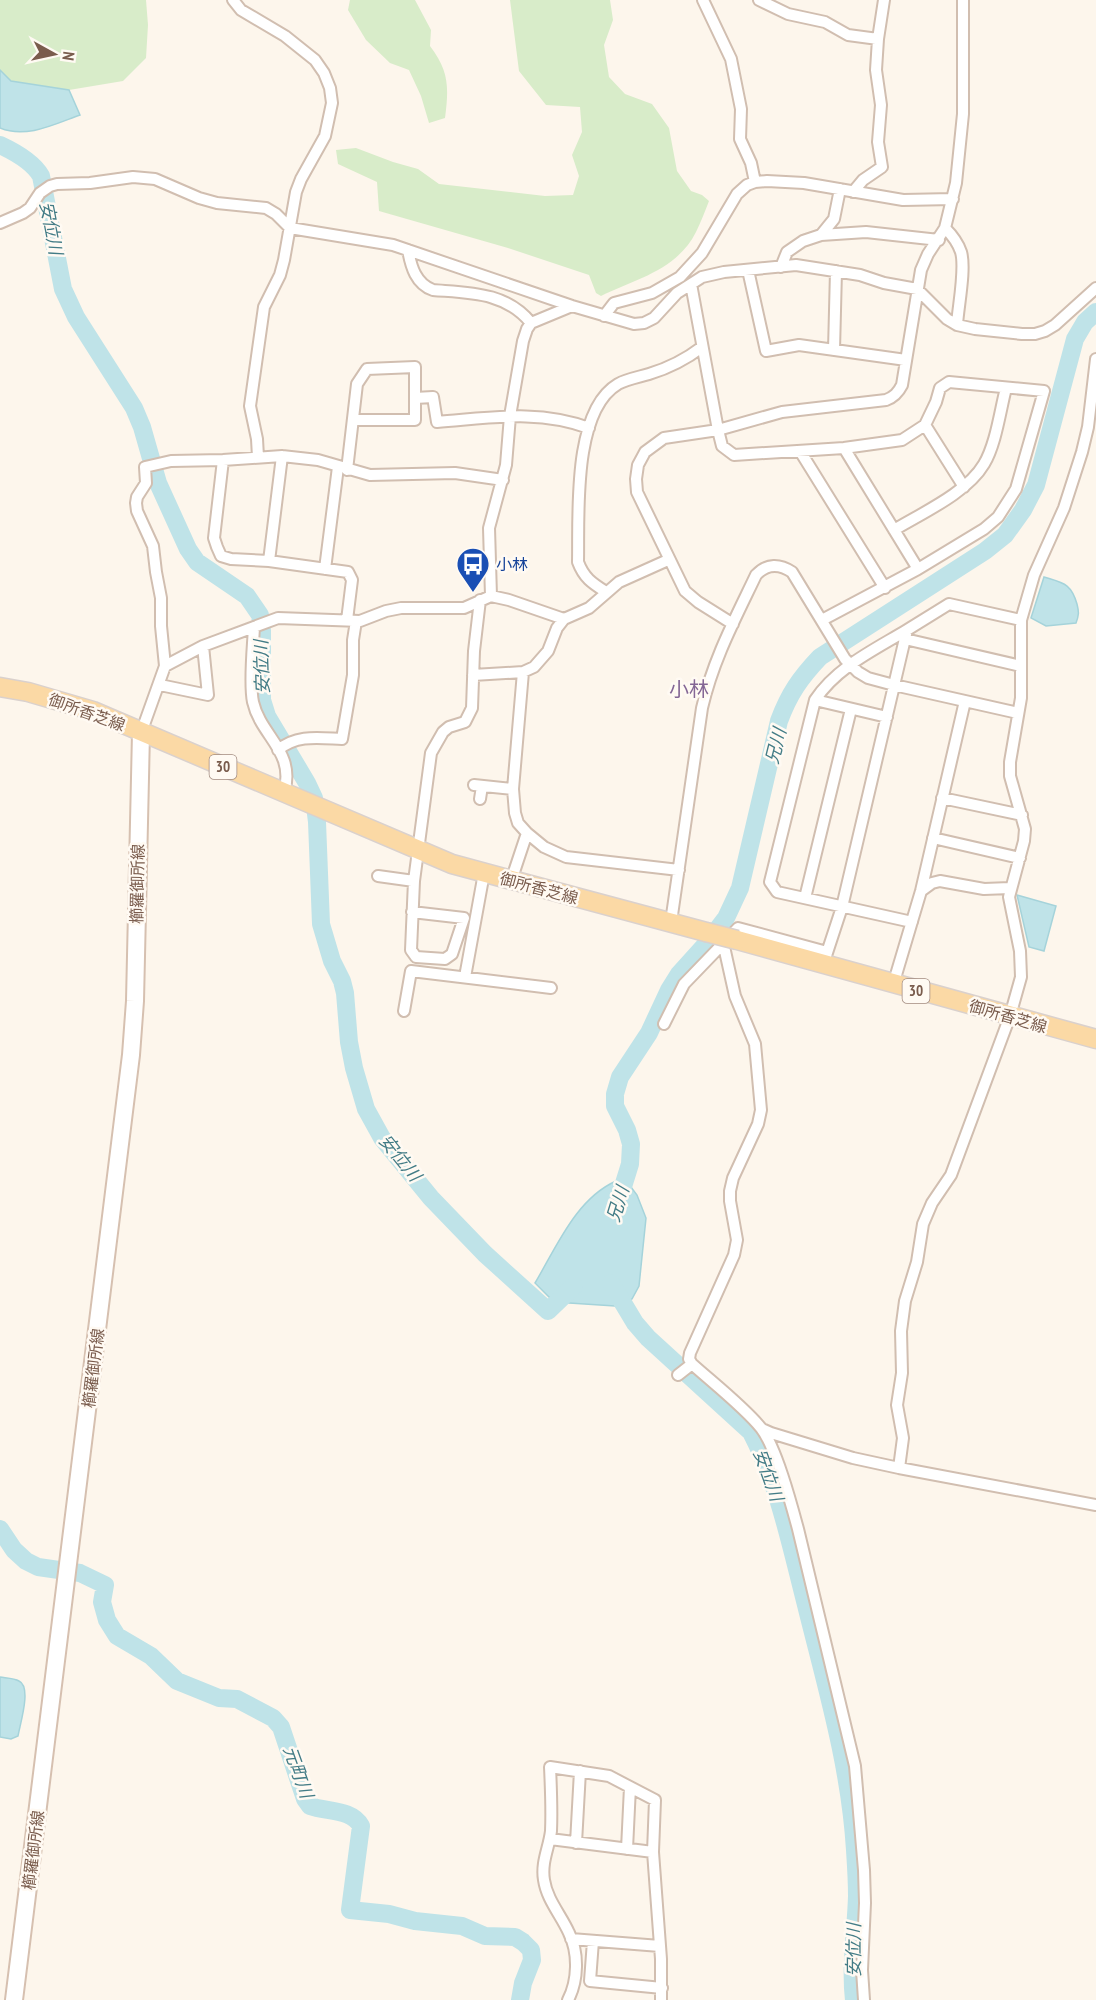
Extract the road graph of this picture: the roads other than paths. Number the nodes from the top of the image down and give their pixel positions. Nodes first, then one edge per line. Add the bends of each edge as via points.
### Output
1 (232, 0) edge
2 (704, 0) edge
3 (759, 0) edge
4 (884, 0) edge
5 (963, 0) edge
6 (878, 39) junction
7 (755, 182) junction
8 (840, 189) junction
9 (854, 192) junction
10 (953, 199) junction
11 (0, 223) edge
12 (290, 228) junction
13 (945, 228) junction
14 (821, 235) junction
15 (939, 240) junction
16 (408, 250) junction
17 (781, 267) junction
18 (748, 270) junction
19 (836, 271) junction
20 (691, 284) junction
21 (1096, 288) edge
22 (917, 289) junction
23 (572, 306) junction
24 (604, 316) junction
25 (531, 323) junction
26 (957, 325) junction
27 (702, 347) junction
28 (834, 350) junction
29 (1096, 359) edge
30 (906, 360) junction
31 (1006, 388) junction
32 (415, 398) junction
33 (510, 416) junction
34 (353, 420) junction
35 (925, 425) junction
36 (590, 428) junction
37 (718, 430) junction
38 (844, 448) junction
39 (800, 451) junction
40 (282, 456) junction
41 (258, 457) junction
42 (223, 460) junction
43 (342, 468) junction
44 (502, 480) junction
45 (964, 487) junction
46 (894, 530) junction
47 (668, 560) junction
48 (269, 561) junction
49 (325, 569) junction
50 (918, 569) junction
51 (885, 588) junction
52 (606, 592) junction
53 (486, 598) junction
54 (564, 619) junction
55 (351, 620) junction
56 (822, 620) junction
57 (1022, 620) junction
58 (733, 624) junction
59 (254, 627) junction
60 (906, 634) junction
61 (203, 646) junction
62 (847, 662) junction
63 (165, 666) junction
64 (1021, 666) junction
65 (523, 672) junction
66 (473, 675) junction
67 (160, 685) junction
68 (894, 685) junction
69 (0, 687) edge
70 (815, 700) junction
71 (964, 701) junction
72 (851, 709) junction
73 (1018, 713) junction
74 (887, 717) junction
75 (141, 733) junction
76 (284, 746) junction
77 (513, 789) junction
78 (284, 793) junction
79 (942, 798) junction
80 (480, 799) dead end
81 (1022, 815) junction
82 (526, 833) junction
83 (933, 838) junction
84 (418, 851) junction
85 (1020, 858) junction
86 (679, 870) junction
87 (484, 873) junction
88 (378, 876) dead end
89 (414, 881) junction
90 (511, 881) junction
91 (1010, 888) junction
92 (921, 891) junction
93 (805, 898) junction
94 (842, 907) junction
95 (412, 912) junction
96 (671, 922) junction
97 (912, 922) junction
98 (730, 941) junction
99 (825, 958) junction
100 (465, 977) junction
101 (893, 985) junction
102 (551, 987) dead end
103 (404, 1011) dead end
104 (1010, 1016) junction
105 (664, 1024) dead end
106 (1096, 1039) edge
107 (692, 1364) junction
108 (678, 1375) dead end
109 (762, 1428) junction
110 (899, 1468) junction
111 (1096, 1505) edge
112 (580, 1771) junction
113 (630, 1787) junction
114 (550, 1839) junction
115 (576, 1843) junction
116 (627, 1849) junction
117 (653, 1852) junction
118 (572, 1939) junction
119 (593, 1941) junction
120 (660, 1946) junction
121 (662, 1988) junction
122 (14, 2000) edge
123 (568, 2000) edge
124 (661, 2000) edge
125 (864, 2000) edge

1 - 12 street via 315,60 330,88 330,119 296,192
2 - 7 street via 731,58 741,109 740,139
3 - 6 street via 788,14 825,22 848,35
4 - 6 street
5 - 10 street via 963,114
6 - 9 street via 878,142 882,167
7 - 8 street via 804,183
7 - 24 street via 736,194 702,254 680,277 652,293 614,303
8 - 9 street
8 - 14 street via 834,219
9 - 10 street via 903,200
10 - 13 street
11 - 12 street via 30,208 50,186 133,177 154,179 217,203 266,208
12 - 16 street
12 - 41 street via 279,274 264,307 251,394
13 - 15 street
13 - 26 street via 961,253
14 - 15 street via 866,232
14 - 17 street via 787,252
15 - 22 street via 924,262
16 - 23 street
16 - 25 street via 425,287 490,296 515,307
17 - 18 street
17 - 19 street via 810,266
18 - 20 street via 715,274
18 - 28 street via 766,351 799,345
19 - 22 street
19 - 28 street
20 - 24 street via 644,323
20 - 27 street
21 - 26 street via 1055,325 1035,334
22 - 26 street
22 - 30 street
23 - 24 street
23 - 25 street
25 - 33 street via 523,341
27 - 36 street via 675,365 610,389
27 - 37 street
28 - 30 street
29 - 57 street via 1080,461 1034,575
30 - 37 street via 902,385 892,398 782,412
31 - 35 street via 949,382 940,388
31 - 45 street via 985,463
31 - 50 street via 1044,391 1016,489 998,517 984,529
32 - 33 street via 433,397 437,422
32 - 34 street via 415,420
32 - 34 street via 415,367 367,369 357,384
33 - 36 street via 552,417
33 - 44 street
34 - 43 street
35 - 38 street via 893,443
35 - 45 street
36 - 52 street via 581,465 578,562 588,581
37 - 39 street via 722,446 734,455
37 - 47 street via 664,438 645,452 638,465 637,492
38 - 39 street
38 - 46 street
39 - 51 street
40 - 41 street
40 - 43 street via 318,460
40 - 48 street
41 - 42 street
42 - 48 street via 216,547 221,555 231,559
42 - 63 street via 171,461 145,467 146,483 136,503 153,546
43 - 44 street via 370,476 455,473
43 - 49 street
44 - 53 street via 489,528
45 - 46 street
46 - 50 street
47 - 52 street
47 - 58 street via 691,597
48 - 49 street
49 - 55 street via 348,572 352,580
50 - 51 street
51 - 56 street
52 - 54 street via 589,608
53 - 54 street via 509,600
53 - 55 street via 464,608 401,608 360,621
53 - 66 street
54 - 65 street via 548,651 534,667
55 - 59 street via 291,618
55 - 76 street via 353,675 342,739 313,738
56 - 58 street via 792,572 770,566 756,575
56 - 62 street
57 - 60 street via 949,604
57 - 64 street
58 - 86 street via 708,681 702,708
59 - 61 street
59 - 76 street via 253,701 257,714
60 - 62 street
60 - 64 street
60 - 68 street
61 - 63 street
61 - 67 street via 208,695
62 - 68 street via 868,678
62 - 70 street
63 - 67 street
64 - 73 street
65 - 66 street
65 - 77 street
66 - 84 street via 469,716 465,722 443,732 431,753
67 - 75 street
68 - 71 street
68 - 74 street
69 - 75 main road, 御所香芝線 / 30 via 93,711
70 - 72 street
70 - 93 street via 770,882 777,892
71 - 73 street
71 - 79 street
72 - 74 street
72 - 93 street
73 - 81 street via 1010,776
74 - 94 street
75 - 78 main road, 御所香芝線 / 30
75 - 122 main road, 櫛羅御所線 via 131,1055
76 - 78 street
77 - 80 street via 478,785
77 - 82 street via 515,813
78 - 84 main road, 御所香芝線 / 30
79 - 81 street
79 - 83 street
81 - 85 street via 1025,829
82 - 86 street via 566,857
82 - 90 street
83 - 85 street
83 - 92 street
84 - 87 main road, 御所香芝線 / 30
84 - 89 street
85 - 91 street
86 - 96 street
87 - 90 main road, 御所香芝線 / 30
87 - 100 street
88 - 89 street
89 - 95 street
90 - 96 main road, 御所香芝線 / 30
91 - 92 street via 984,889 940,881
91 - 104 street via 1021,970
92 - 97 street
93 - 94 street
94 - 97 street
94 - 99 street
95 - 95 street via 411,950 416,957 445,959 452,954 464,918
96 - 98 main road, 御所香芝線 / 30, bridge
97 - 101 street
98 - 99 main road, 御所香芝線 / 30
98 - 105 street via 684,984
98 - 107 street via 735,996 757,1055 760,1117 730,1191 737,1240 734,1255 690,1353
99 - 101 main road, 御所香芝線 / 30
100 - 102 street
100 - 103 street via 411,970
101 - 104 main road, 御所香芝線 / 30
104 - 106 main road, 御所香芝線 / 30
104 - 110 street via 951,1175 923,1224 901,1331 902,1373 897,1406 903,1438
107 - 108 street
107 - 109 street
109 - 110 street via 853,1458
109 - 125 street via 798,1529 855,1766 864,1870
110 - 111 street
112 - 113 street via 609,1776
112 - 114 street via 550,1767
112 - 115 street
113 - 116 street
113 - 117 street via 655,1800
114 - 115 street
114 - 118 street via 543,1879
115 - 116 street
116 - 117 street
117 - 120 street
118 - 119 street
118 - 123 street via 576,1973
119 - 120 street
119 - 121 street via 590,1981
120 - 121 street
121 - 124 street

